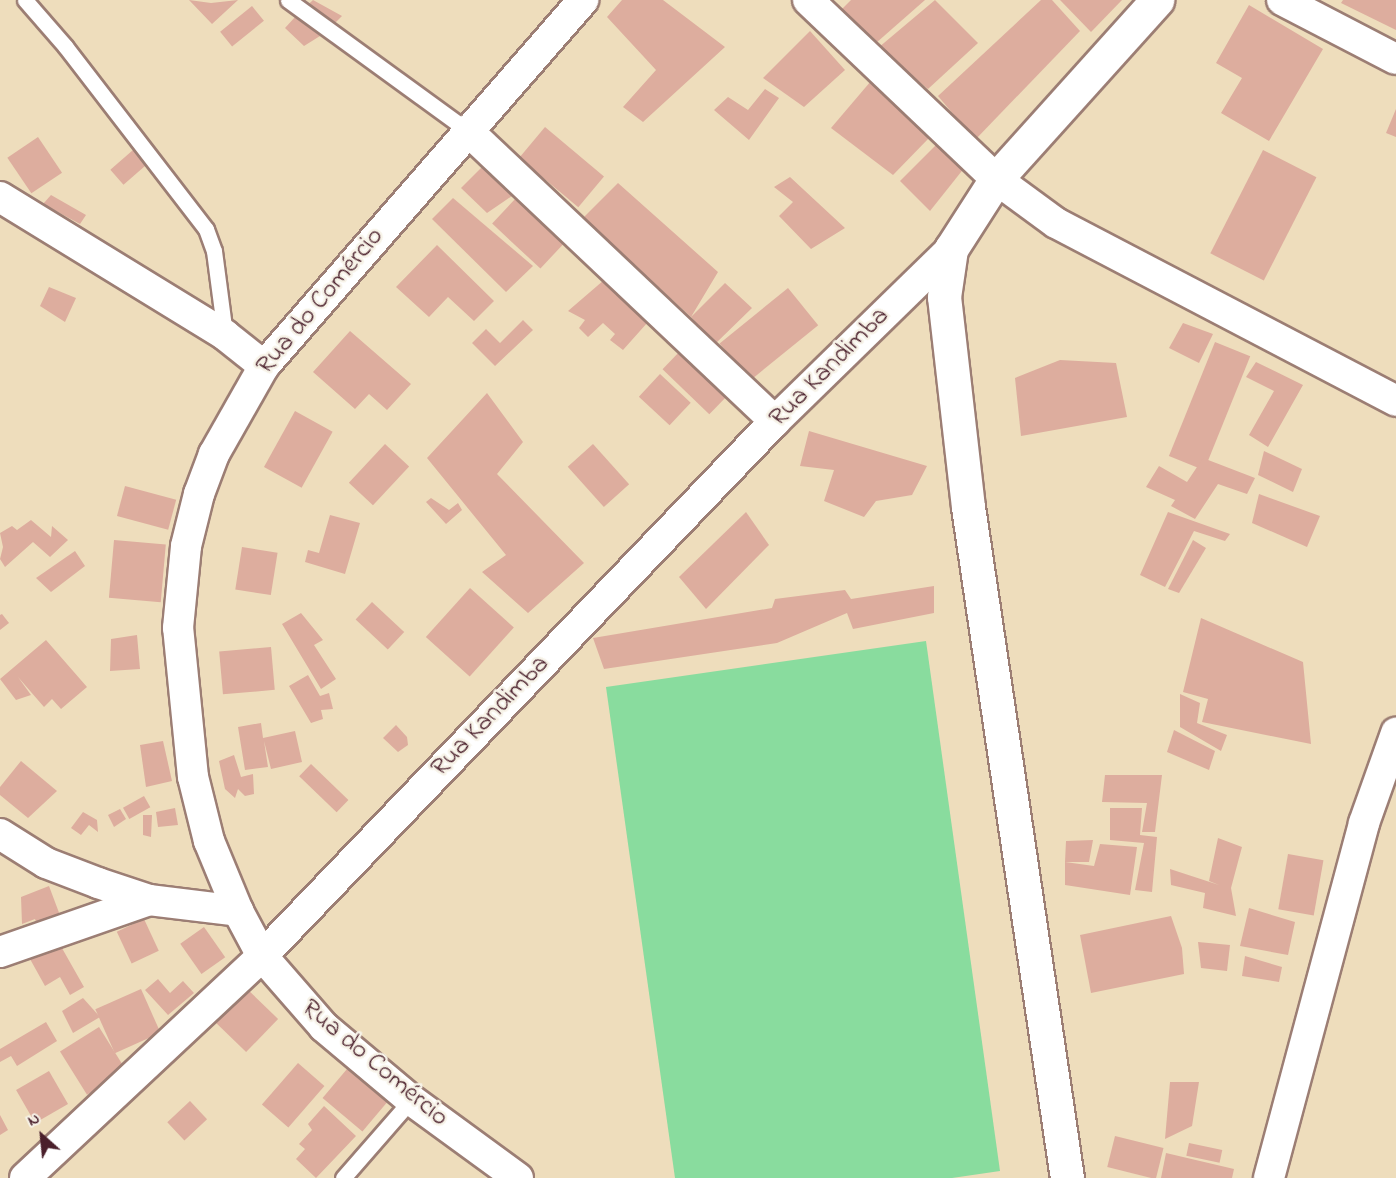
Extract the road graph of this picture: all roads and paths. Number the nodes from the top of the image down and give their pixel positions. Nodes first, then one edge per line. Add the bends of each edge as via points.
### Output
1 (25, 0) edge
2 (288, 0) edge
3 (583, 0) edge
4 (808, 0) edge
5 (1157, 0) edge
6 (1282, 0) edge
7 (1396, 59) edge
8 (467, 129) junction
9 (996, 179) junction
10 (0, 197) edge
11 (951, 249) junction
12 (225, 335) junction
13 (264, 366) junction
14 (1396, 401) edge
15 (775, 421) junction
16 (1396, 733) edge
17 (0, 834) edge
18 (149, 900) junction
19 (237, 911) junction
20 (0, 952) edge
21 (262, 956) junction
22 (411, 1100) junction
23 (26, 1178) edge
24 (343, 1178) edge
25 (518, 1178) edge
26 (1067, 1178) edge
27 (1269, 1178) edge

1 - 12 lane via 206,229 214,251
2 - 8 lane
3 - 8 street, Rua do Comércio
4 - 9 street
5 - 9 main road
6 - 7 street
8 - 13 street, Rua do Comércio
8 - 15 street
9 - 11 main road
9 - 14 street via 1056,223
10 - 12 street
11 - 15 street, Rua Kandimba
11 - 26 main road via 944,297 968,507
12 - 13 street
13 - 19 street, Rua do Comércio via 214,454 199,494 186,546 178,628 193,777 209,841
15 - 21 street, Rua Kandimba
16 - 27 street via 1364,823
17 - 18 street via 46,863
18 - 19 street
18 - 20 street
19 - 21 street, Rua do Comércio
21 - 22 street, Rua do Comércio via 324,1027
21 - 23 street, Rua Kandimba
22 - 24 lane
22 - 25 street, Rua do Comércio

